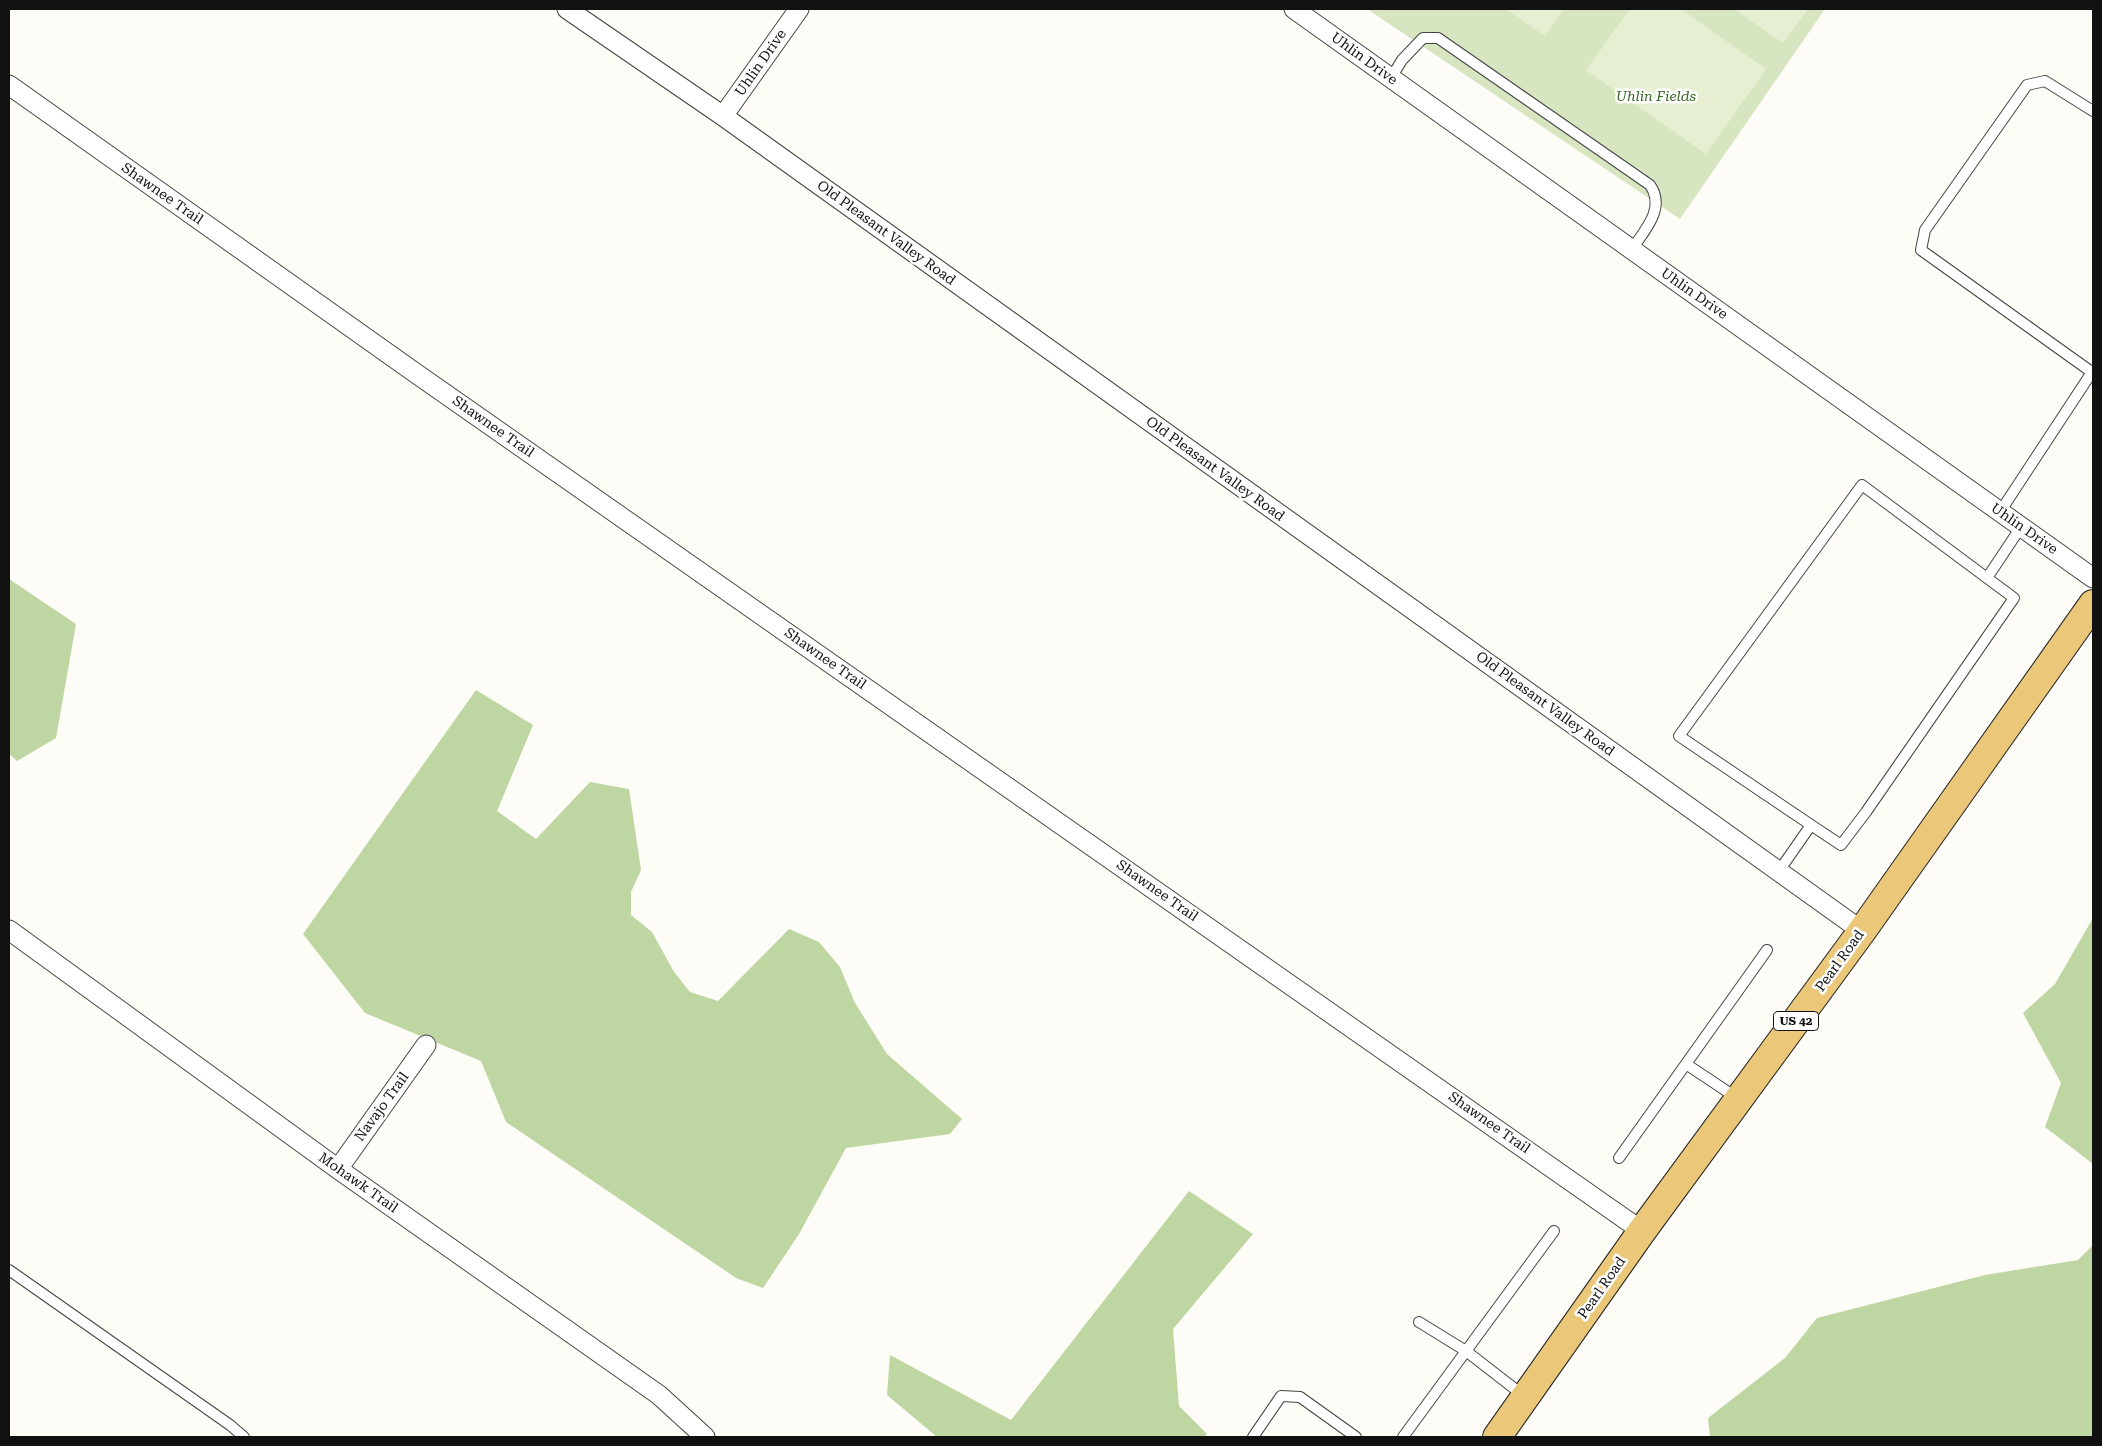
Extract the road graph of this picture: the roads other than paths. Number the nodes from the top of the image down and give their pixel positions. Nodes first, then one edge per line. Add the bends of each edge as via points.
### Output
1 (567, 9) edge
2 (799, 9) edge
3 (1294, 9) edge
4 (1391, 78) junction
5 (9, 85) edge
6 (2093, 111) edge
7 (723, 116) junction
8 (1632, 249) junction
9 (2092, 373) edge
10 (2000, 512) junction
11 (2021, 527) junction
12 (1988, 578) junction
13 (2093, 578) edge
14 (2093, 604) edge
15 (1812, 825) junction
16 (1779, 872) junction
17 (9, 930) edge
18 (1862, 931) junction
19 (1767, 950) dead end
20 (426, 1045) dead end
21 (1686, 1064) junction
22 (1738, 1099) junction
23 (1619, 1158) dead end
24 (338, 1169) junction
25 (1554, 1231) dead end
26 (1642, 1231) junction
27 (9, 1270) edge
28 (1419, 1322) dead end
29 (1466, 1351) junction
30 (1525, 1397) junction
31 (244, 1437) edge
32 (705, 1437) edge
33 (1253, 1437) edge
34 (1356, 1437) edge
35 (1403, 1437) edge
36 (1497, 1437) edge

1 - 7 street, Old Pleasant Valley Road
2 - 7 street, Uhlin Drive
3 - 4 street, Uhlin Drive
4 - 8 street, Uhlin Drive
4 - 8 lane via 1402,60 1423,38 1438,38 1650,185 1656,194 1655,217
5 - 26 street, Shawnee Trail
6 - 9 lane via 2045,81 2026,85 1925,230 1921,250
7 - 16 street, Old Pleasant Valley Road
8 - 10 street, Uhlin Drive
9 - 10 lane
10 - 11 street, Uhlin Drive
11 - 12 lane
11 - 13 street, Uhlin Drive
12 - 15 lane via 2014,598 1866,812 1841,845
12 - 15 lane via 1862,485 1679,736
14 - 18 main road, Pearl Road / US 42
15 - 16 lane
16 - 18 street, Old Pleasant Valley Road
17 - 24 street, Mohawk Trail
18 - 22 main road, Pearl Road / US 42
19 - 21 lane
20 - 24 street, Navajo Trail
21 - 22 lane
21 - 23 lane
22 - 26 main road, Pearl Road / US 42
24 - 32 street, Mohawk Trail via 659,1396
25 - 29 lane
26 - 30 main road, Pearl Road / US 42
27 - 31 lane
28 - 29 lane
29 - 30 lane
29 - 35 lane
30 - 36 main road, Pearl Road / US 42
33 - 34 lane via 1281,1396 1300,1397

